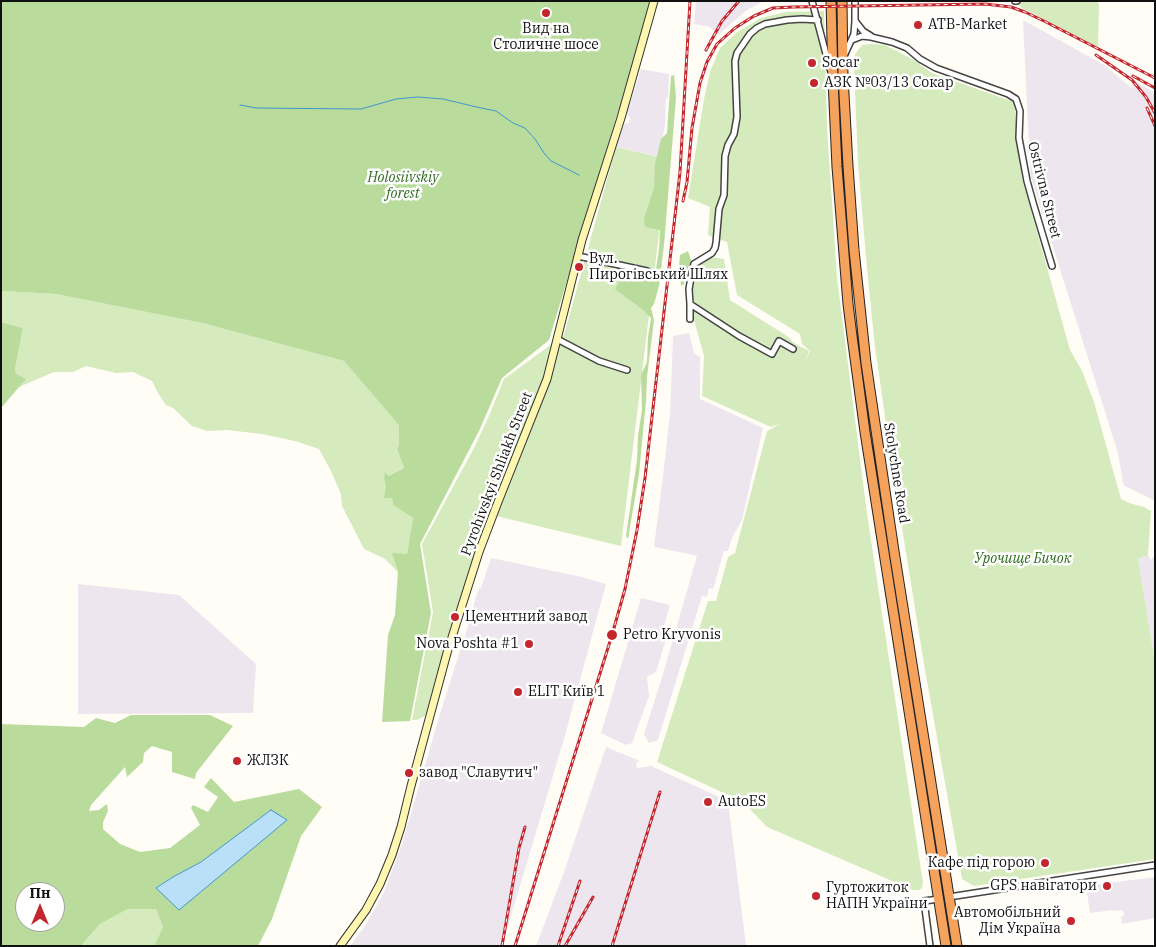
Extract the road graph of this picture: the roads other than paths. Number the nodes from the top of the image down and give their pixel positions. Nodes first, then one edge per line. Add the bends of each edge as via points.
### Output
1 (654, 1) edge
2 (812, 1) edge
3 (831, 1) edge
4 (842, 1) edge
5 (855, 1) edge
6 (818, 20) junction
7 (855, 22) junction
8 (871, 37) junction
9 (852, 40) junction
10 (843, 58) junction
11 (833, 80) junction
12 (578, 256) junction
13 (1052, 266) dead end
14 (647, 271) dead end
15 (690, 304) junction
16 (690, 319) dead end
17 (557, 339) junction
18 (793, 349) dead end
19 (627, 370) dead end
20 (1155, 865) edge
21 (949, 897) junction
22 (938, 899) junction
23 (340, 946) edge
24 (930, 946) edge
25 (946, 946) edge
26 (957, 946) edge

1 - 12 street, Pyrohivskyi Shliakh Street
2 - 6 street
3 - 11 highway, Stolychne Road
4 - 10 highway, Stolychne Road
5 - 7 street
6 - 11 street
6 - 15 street via 764,24 750,34 737,53 737,117 725,156 724,195 719,209 716,243 712,253 694,264
7 - 8 street, Ostrivna Street
7 - 9 street
8 - 9 street, Ostrivna Street
8 - 13 street, Ostrivna Street via 907,48 936,68 1016,99 1027,181
9 - 10 street
10 - 21 highway, Stolychne Road via 854,250 866,363
11 - 22 highway, Stolychne Road via 852,336
12 - 14 street
12 - 17 street, Pyrohivskyi Shliakh Street
15 - 16 street
15 - 18 street via 772,354 779,341
17 - 19 street via 599,362
17 - 23 street, Pyrohivskyi Shliakh Street via 548,379 479,552 447,653 392,855 366,910
20 - 21 street
21 - 26 highway, Stolychne Road
22 - 24 street via 924,902
22 - 25 highway, Stolychne Road

